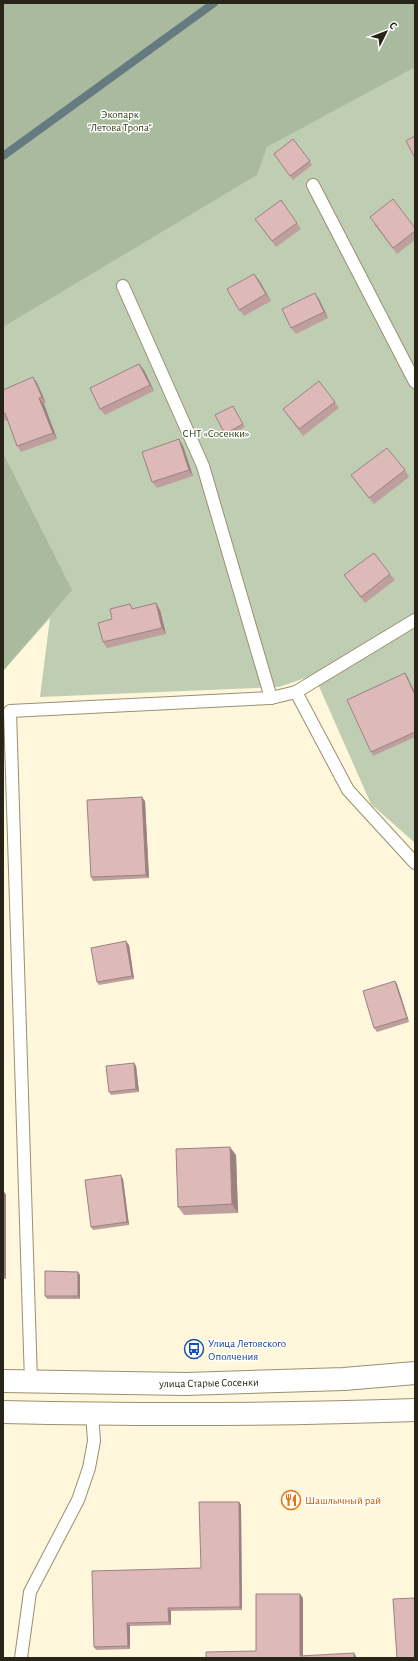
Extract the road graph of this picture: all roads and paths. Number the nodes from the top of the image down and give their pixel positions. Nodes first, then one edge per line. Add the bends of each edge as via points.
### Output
1 (313, 185) dead end
2 (123, 286) dead end
3 (415, 382) edge
4 (415, 620) edge
5 (296, 692) junction
6 (271, 698) junction
7 (415, 863) edge
8 (415, 1373) edge
9 (3, 1381) edge
10 (31, 1382) junction
11 (415, 1410) edge
12 (3, 1412) edge
13 (92, 1414) junction
14 (21, 1658) edge

1 - 3 lane
2 - 6 lane via 203,466
4 - 5 lane
5 - 6 lane
5 - 7 lane via 348,790
6 - 10 lane via 10,711
8 - 10 main road, улица Старые Сосенки via 344,1379 186,1384
9 - 10 main road, улица Старые Сосенки
11 - 13 main road
12 - 13 main road
13 - 14 lane via 94,1441 89,1468 78,1500 30,1592

